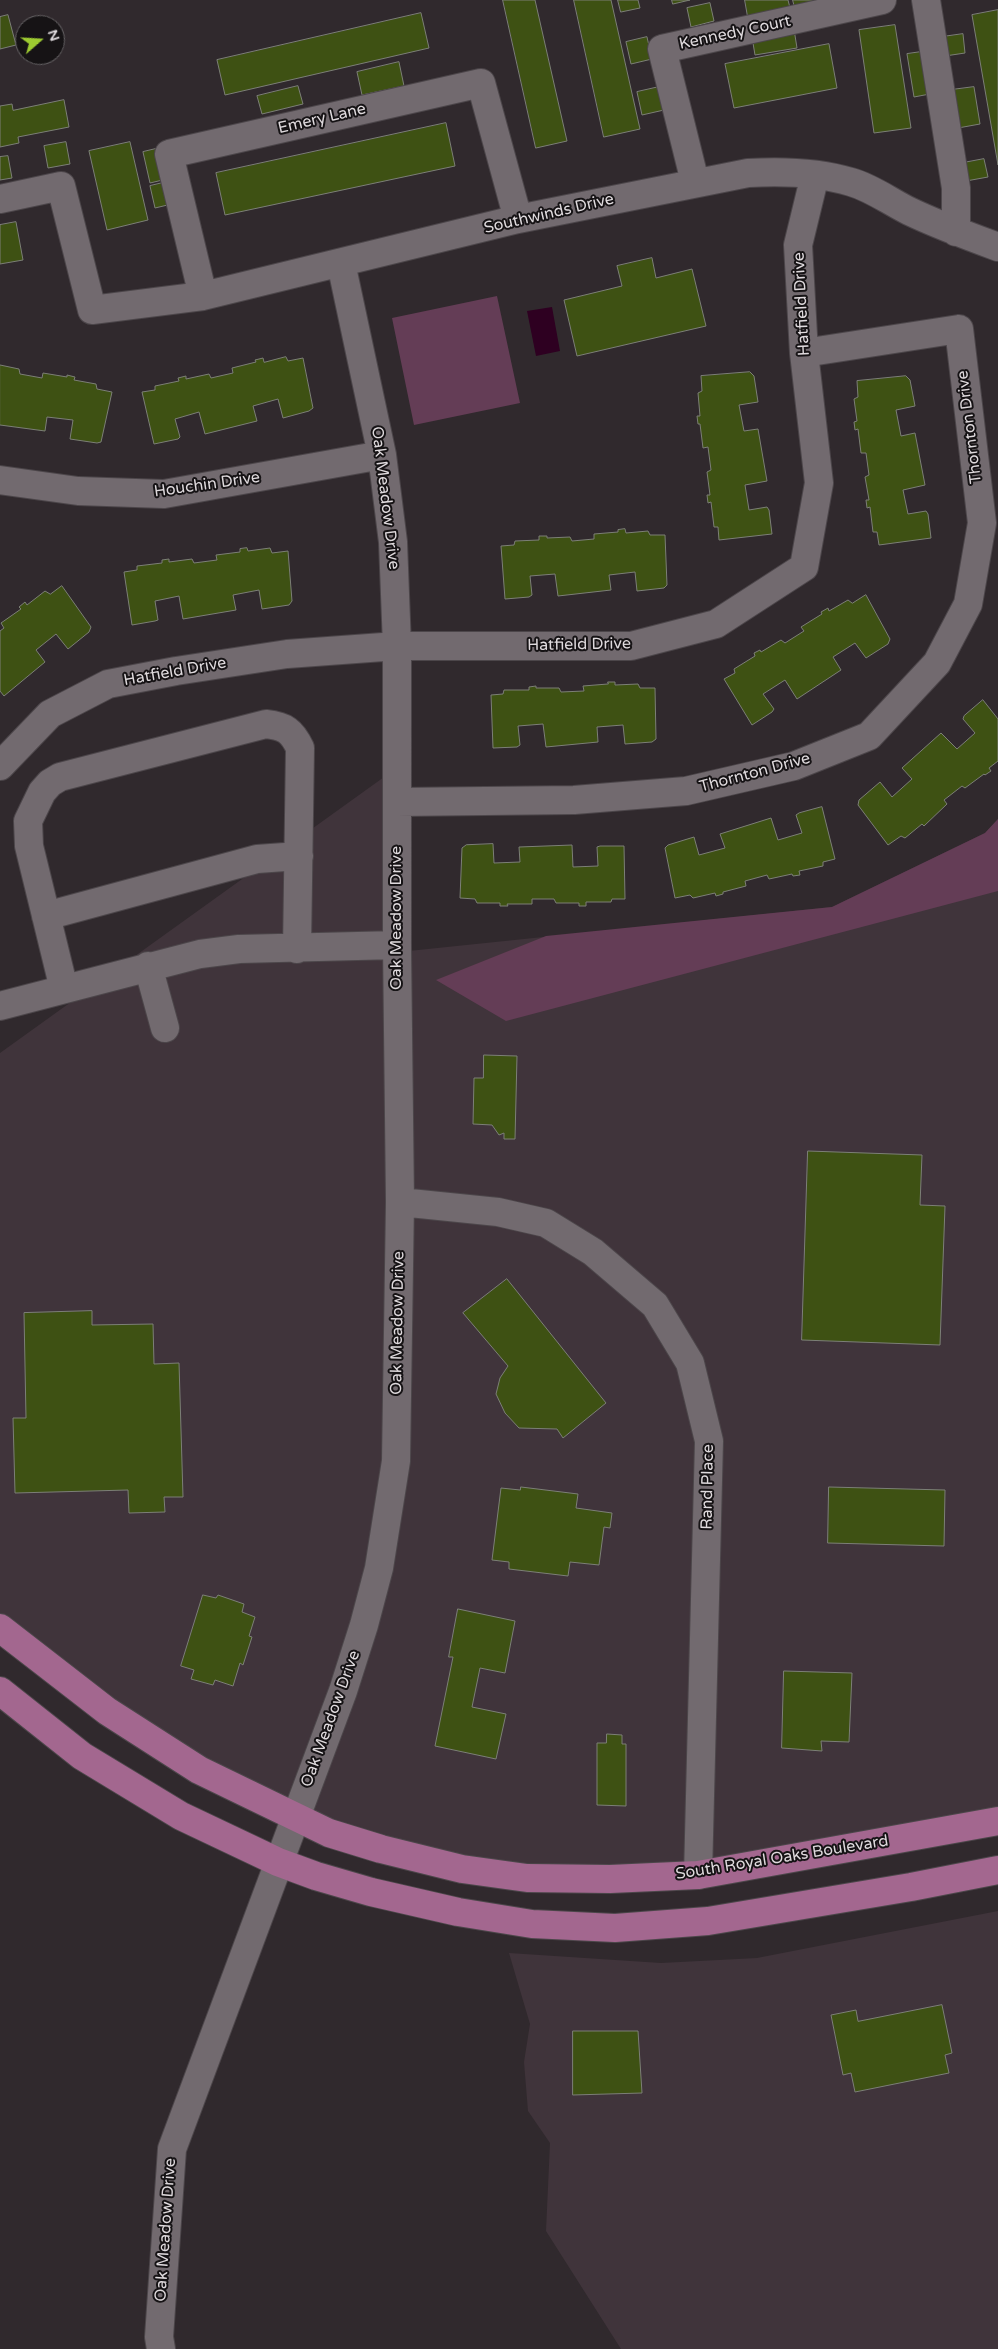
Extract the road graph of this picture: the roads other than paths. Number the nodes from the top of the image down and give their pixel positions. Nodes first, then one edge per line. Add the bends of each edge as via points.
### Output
1 (882, 0) edge
2 (926, 0) edge
3 (815, 175) junction
4 (695, 182) junction
5 (0, 199) edge
6 (518, 219) junction
7 (956, 232) junction
8 (998, 247) edge
9 (341, 263) junction
10 (203, 296) junction
11 (804, 353) junction
12 (382, 455) junction
13 (0, 480) edge
14 (397, 646) junction
15 (0, 766) edge
16 (397, 802) junction
17 (298, 856) junction
18 (46, 916) junction
19 (397, 945) junction
20 (298, 948) junction
21 (148, 966) junction
22 (64, 989) junction
23 (0, 1006) edge
24 (165, 1028) dead end
25 (400, 1202) junction
26 (0, 1628) edge
27 (0, 1691) edge
28 (295, 1817) junction
29 (998, 1821) edge
30 (278, 1862) junction
31 (998, 1870) edge
32 (698, 1875) junction
33 (160, 2349) edge

1 - 4 street, Kennedy Court via 662,49
2 - 7 street via 956,188
3 - 4 street, Southwinds Drive via 776,171
3 - 7 street, Southwinds Drive via 849,181
3 - 11 street, Hatfield Drive via 798,246
4 - 6 street, Southwinds Drive
5 - 10 street, Southwinds Drive via 60,186 92,310
6 - 9 street, Southwinds Drive
6 - 10 street, Emery Lane via 481,83 169,154
7 - 8 street, Southwinds Drive
9 - 10 street, Southwinds Drive
9 - 12 street, Oak Meadow Drive
11 - 14 street, Hatfield Drive via 819,484 804,567 716,624 631,646
11 - 16 street, Thornton Drive via 959,329 982,523 968,604 937,663 869,736 794,766 686,791 574,800
12 - 13 street, Houchin Drive via 164,494 78,491
12 - 14 street, Oak Meadow Drive via 394,542
14 - 15 street, Hatfield Drive via 287,654 108,684 50,714
14 - 16 street, Oak Meadow Drive
16 - 19 street, Oak Meadow Drive
17 - 18 street via 258,859
17 - 18 street via 300,748 291,731 280,725 266,724 60,777 50,783 28,821 29,846
17 - 20 street
18 - 22 street
19 - 20 street
19 - 25 street, Oak Meadow Drive
20 - 21 street via 240,949
21 - 22 street
21 - 24 street
22 - 23 street
25 - 28 street, Oak Meadow Drive via 396,1460 380,1563 343,1691
25 - 32 street, Rand Place via 498,1212 546,1223 593,1252 656,1304 690,1363 710,1441
26 - 28 main road, South Royal Oaks Boulevard via 116,1716 200,1770
27 - 30 main road via 82,1756 182,1816
28 - 30 street, Oak Meadow Drive
28 - 32 main road, South Royal Oaks Boulevard via 329,1833 462,1869 520,1877 610,1879
29 - 32 main road, South Royal Oaks Boulevard
30 - 31 main road via 371,1892 458,1912 532,1924 615,1928 708,1921 911,1888
30 - 33 street, Oak Meadow Drive via 172,2149

